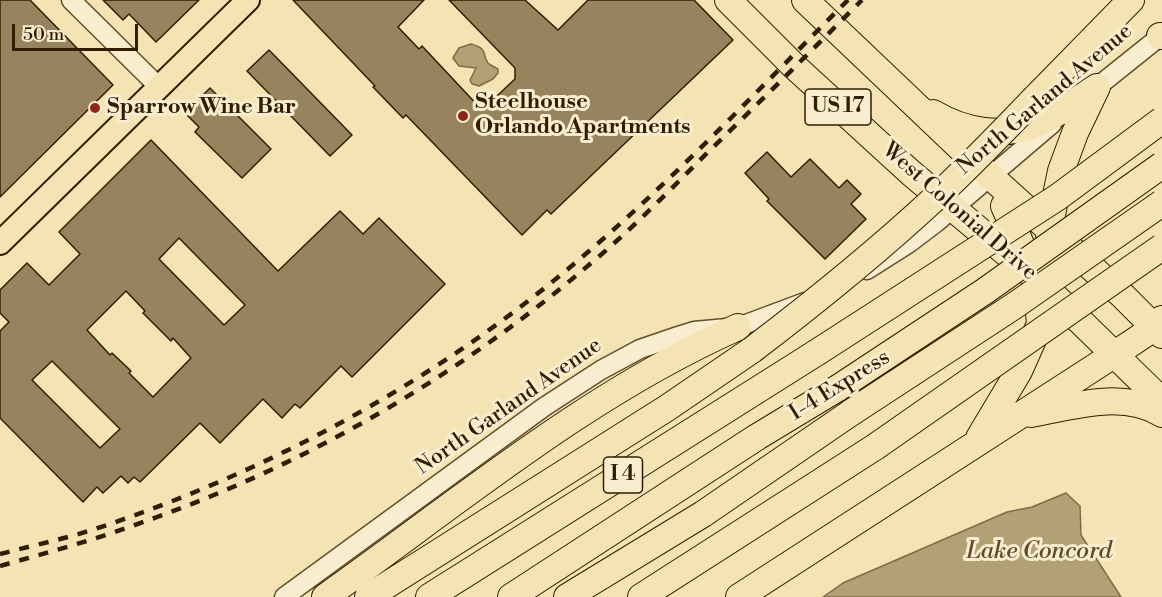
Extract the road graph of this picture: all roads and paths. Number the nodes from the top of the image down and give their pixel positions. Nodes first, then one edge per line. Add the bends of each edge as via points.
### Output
1 (71, 0) edge
2 (248, 0) edge
3 (728, 0) edge
4 (805, 0) edge
5 (1131, 0) edge
6 (1162, 36) edge
7 (159, 87) junction
8 (1097, 87) junction
9 (898, 90) junction
10 (1162, 120) edge
11 (1162, 165) edge
12 (990, 176) junction
13 (1162, 203) edge
14 (952, 209) junction
15 (1048, 229) junction
16 (0, 243) edge
17 (1162, 247) edge
18 (1043, 285) junction
19 (1160, 326) edge
20 (738, 327) junction
21 (1115, 354) junction
22 (1162, 401) edge
23 (1162, 414) edge
24 (1019, 416) junction
25 (976, 444) junction
26 (284, 597) edge
27 (325, 597) edge
28 (368, 597) edge
29 (429, 597) edge
30 (511, 597) edge
31 (567, 597) edge
32 (641, 597) edge
33 (739, 597) edge

1 - 7 street
2 - 7 main road
3 - 14 highway, West Colonial Drive / US 17 via 795,67
4 - 9 highway, West Colonial Drive / US 17
5 - 28 highway, bridge via 954,180 806,309 667,408
6 - 8 street, North Garland Avenue
7 - 16 main road
8 - 9 highway via 1038,123 990,132 947,121
8 - 12 street, North Garland Avenue
8 - 15 highway via 1068,149
9 - 12 highway, West Colonial Drive / US 17
10 - 29 highway, I 4, bridge via 1058,197
11 - 30 highway, I-4 Express, bridge via 985,291
12 - 14 street, North Garland Avenue
12 - 15 highway, West Colonial Drive / US 17
12 - 18 highway
13 - 31 highway, I-4 Express, bridge via 703,514
14 - 18 highway, West Colonial Drive / US 17
14 - 20 street, North Garland Avenue via 908,244 826,295
15 - 18 highway
15 - 19 highway, West Colonial Drive / US 17
17 - 32 highway, bridge via 875,447
18 - 21 highway, West Colonial Drive / US 17
18 - 25 highway via 1040,324 1019,370
19 - 21 highway
20 - 26 street, North Garland Avenue via 678,336 640,349 591,375
20 - 27 highway via 654,368 603,399
21 - 22 highway, West Colonial Drive / US 17
21 - 24 highway
23 - 24 highway via 1150,406 1119,401
24 - 25 highway
25 - 33 highway

